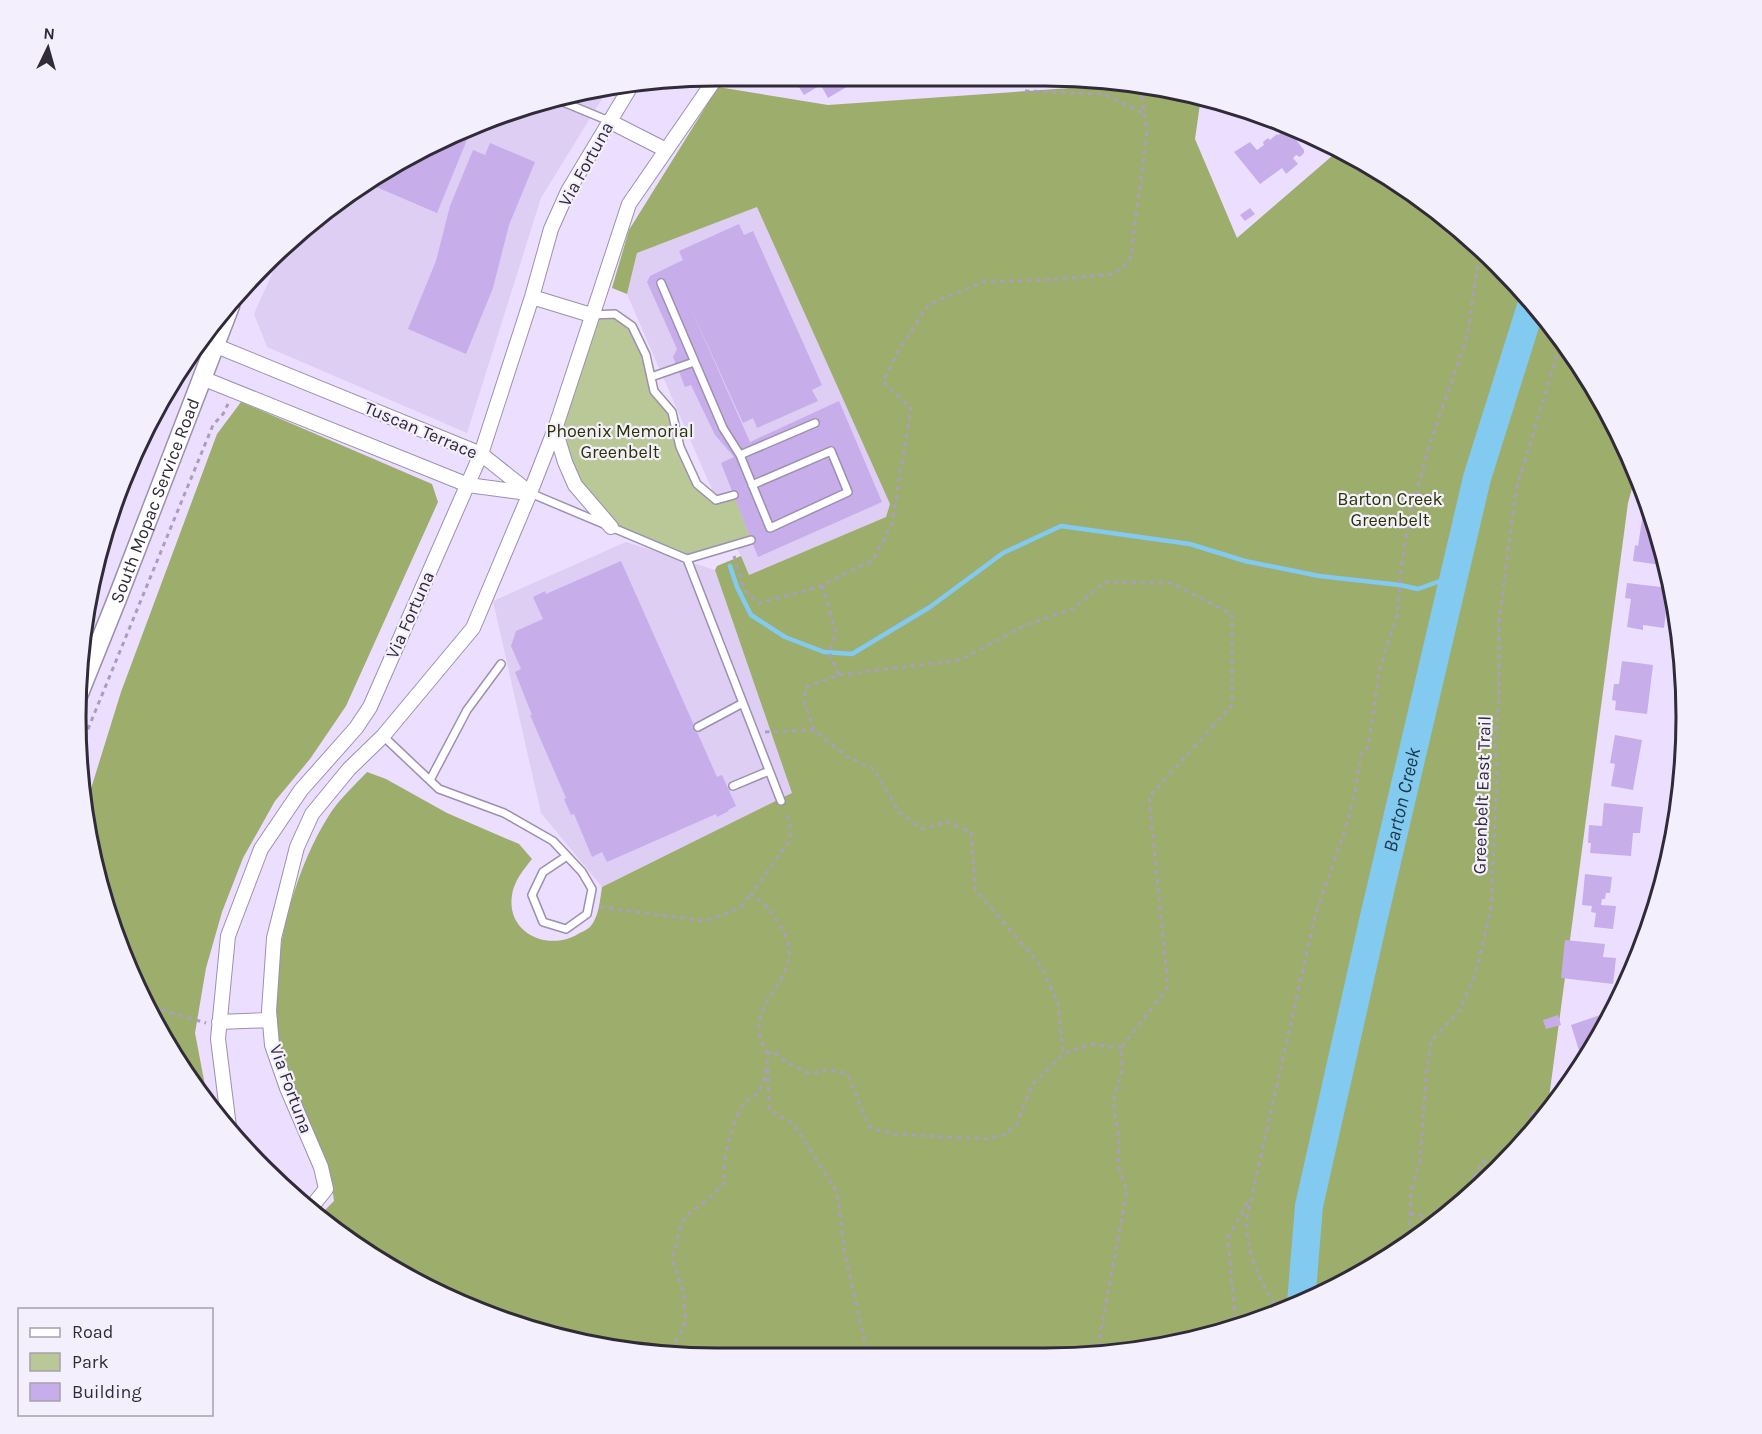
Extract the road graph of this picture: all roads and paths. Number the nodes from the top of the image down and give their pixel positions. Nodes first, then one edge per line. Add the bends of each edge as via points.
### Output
1 (710, 86) edge
2 (1025, 91) dead end
3 (626, 93) edge
4 (1141, 93) edge
5 (568, 104) edge
6 (1144, 114) junction
7 (609, 121) junction
8 (666, 150) junction
9 (1479, 259) edge
10 (661, 283) dead end
11 (532, 297) junction
12 (591, 315) junction
13 (222, 326) edge
14 (214, 345) junction
15 (1559, 350) edge
16 (694, 362) junction
17 (651, 377) junction
18 (202, 378) junction
19 (231, 398) dead end
20 (815, 423) dead end
21 (555, 429) junction
22 (481, 454) junction
23 (740, 455) junction
24 (468, 485) junction
25 (752, 485) junction
26 (530, 493) junction
27 (734, 495) dead end
28 (611, 527) junction
29 (751, 540) dead end
30 (731, 546) junction
31 (687, 559) junction
32 (822, 585) junction
33 (501, 664) dead end
34 (87, 673) edge
35 (839, 675) junction
36 (743, 703) junction
37 (362, 720) junction
38 (698, 727) dead end
39 (814, 730) junction
40 (86, 733) edge
41 (383, 736) junction
42 (756, 737) junction
43 (769, 771) junction
44 (430, 780) junction
45 (733, 786) dead end
46 (781, 801) joint
47 (567, 856) junction
48 (751, 894) junction
49 (589, 905) junction
50 (158, 1009) edge
51 (270, 1020) junction
52 (219, 1022) junction
53 (1121, 1048) junction
54 (768, 1054) junction
55 (1063, 1054) junction
56 (768, 1067) junction
57 (1537, 1113) edge
58 (228, 1115) edge
59 (1529, 1122) edge
60 (1490, 1166) edge
61 (1472, 1182) edge
62 (1252, 1196) junction
63 (315, 1203) edge
64 (1442, 1207) edge
65 (1410, 1214) junction
66 (1430, 1217) edge
67 (1426, 1220) edge
68 (1409, 1232) edge
69 (1274, 1305) edge
70 (1235, 1319) edge
71 (1098, 1346) edge
72 (672, 1347) edge
73 (865, 1348) edge

1 - 8 street, Via Fortuna
2 - 6 path via 1104,94
3 - 7 street, Via Fortuna
4 - 6 path
5 - 7 lane
6 - 32 path via 1148,132 1130,261 1114,274 983,282 929,304 897,353 884,382 910,408 892,523 873,560
7 - 8 street
7 - 11 street, Via Fortuna via 568,191 551,229
8 - 12 street, Via Fortuna via 629,204
9 - 62 path via 1466,340 1429,446 1409,521 1397,615 1380,667 1368,747 1361,754 1345,830 1315,916
10 - 16 lane
11 - 12 street
11 - 22 street, Via Fortuna
12 - 17 lane via 615,315 632,326
12 - 21 street, Via Fortuna
13 - 14 main road, South Mopac Service Road
14 - 18 main road, South Mopac Service Road
14 - 22 street, Tuscan Terrace
15 - 65 path, Greenbelt East Trail via 1516,489 1500,610 1491,908 1476,972 1460,1010 1431,1041 1420,1160
16 - 17 lane
16 - 23 lane via 723,428
17 - 27 lane via 654,391 672,412 680,447 697,484 716,500
18 - 24 street, Tuscan Terrace
18 - 34 main road, South Mopac Service Road
19 - 40 path via 213,425
20 - 23 lane
21 - 26 street, Via Fortuna
21 - 28 street via 575,485
22 - 24 street, Via Fortuna
22 - 26 street, Tuscan Terrace
23 - 25 lane
24 - 26 street, Tuscan Terrace
24 - 37 street, Via Fortuna
25 - 25 lane via 770,528 848,492 831,451
26 - 28 lane
26 - 41 street, Via Fortuna via 473,628
28 - 31 lane
29 - 30 lane
30 - 31 lane
30 - 32 path via 745,591 759,603
31 - 36 lane
32 - 35 path via 836,633 829,652
33 - 44 lane via 467,710
35 - 39 path via 806,687 804,700
35 - 53 path via 960,660 1024,626 1075,608 1104,582 1171,583 1233,614 1232,705 1149,797 1168,987
36 - 38 lane
36 - 42 lane
37 - 41 street
37 - 52 street, Via Fortuna via 301,790 261,849 228,936
39 - 42 path via 767,731
39 - 55 path via 847,757 874,769 899,812 922,829 947,822 971,832 975,889 1041,966 1058,1003
41 - 44 lane
41 - 51 street, Via Fortuna via 312,814 297,847 274,938
42 - 43 lane
43 - 45 lane
43 - 46 lane
44 - 47 lane via 439,789 504,813 553,841
46 - 48 path via 790,825 790,840
47 - 49 lane via 592,889
47 - 49 lane via 543,872 532,895 543,922 566,929 587,914
48 - 49 path via 740,908 705,921
48 - 54 path via 765,903 788,940 790,955 788,968 761,1012 759,1037
50 - 52 path via 207,1023
51 - 52 street
51 - 63 street, Via Fortuna via 272,1045 321,1167 326,1189
52 - 58 street, Via Fortuna
53 - 55 path via 1090,1044
53 - 71 path via 1122,1070 1113,1103 1119,1137 1118,1165 1127,1191
54 - 55 path via 772,1051 810,1074 836,1070 848,1075 872,1129 986,1139 1004,1135 1016,1125 1032,1085
54 - 56 path
56 - 72 path via 758,1093 745,1102 733,1126 722,1170 725,1182 682,1222 672,1259 684,1294 685,1320
56 - 73 path via 769,1110 794,1124 837,1192
57 - 59 path via 1533,1112
60 - 61 path via 1490,1162 1482,1162
62 - 69 path via 1245,1228 1247,1242
62 - 70 path via 1228,1238
64 - 66 path
65 - 67 path
65 - 68 path, Greenbelt East Trail

